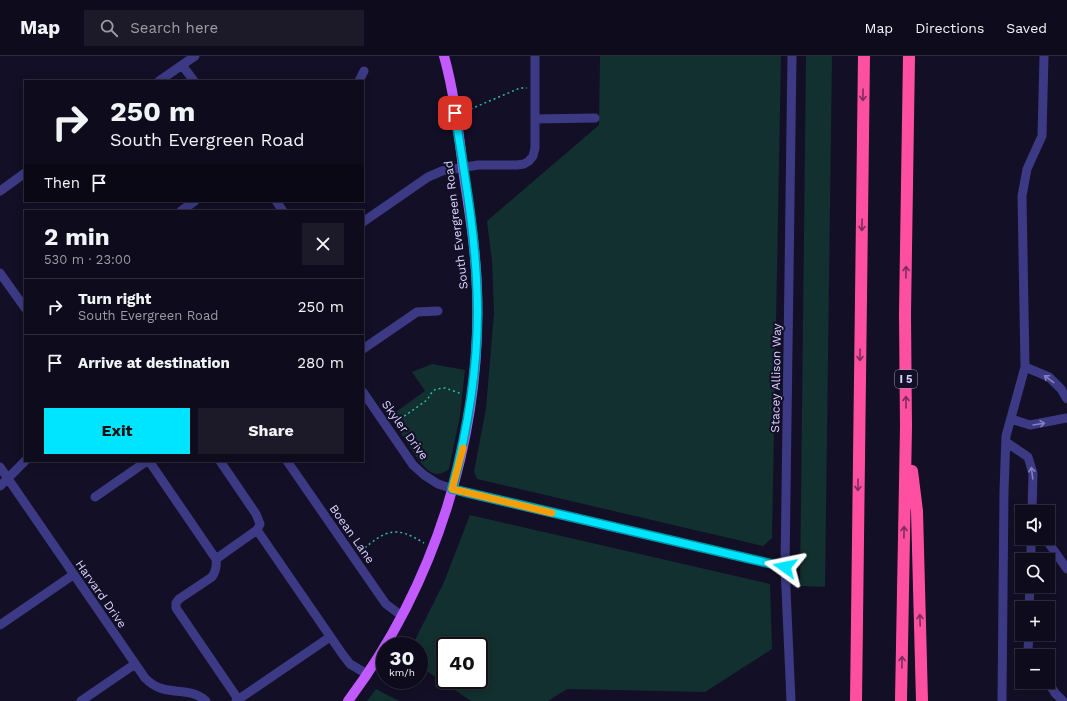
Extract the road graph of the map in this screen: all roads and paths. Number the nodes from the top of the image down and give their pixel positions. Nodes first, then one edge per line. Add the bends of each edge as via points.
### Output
1 (195, 56) edge
2 (444, 56) edge
3 (535, 56) edge
4 (792, 56) edge
5 (864, 56) edge
6 (909, 56) edge
7 (1044, 56) edge
8 (182, 65) junction
9 (364, 71) dead end
10 (160, 80) edge
11 (193, 80) edge
12 (360, 80) edge
13 (535, 89) junction
14 (455, 113) junction
15 (535, 118) junction
16 (595, 118) dead end
17 (463, 167) junction
18 (24, 174) edge
19 (0, 191) edge
20 (194, 202) edge
21 (182, 210) edge
22 (364, 221) edge
23 (0, 273) edge
24 (24, 307) edge
25 (438, 312) dead end
26 (364, 348) edge
27 (1025, 367) junction
28 (364, 393) edge
29 (472, 397) junction
30 (1067, 399) edge
31 (1067, 418) edge
32 (1011, 419) junction
33 (906, 427) junction
34 (388, 428) junction
35 (1006, 442) junction
36 (24, 462) edge
37 (147, 462) edge
38 (149, 462) edge
39 (221, 462) edge
40 (288, 462) edge
41 (0, 467) edge
42 (8, 478) junction
43 (0, 486) edge
44 (452, 489) junction
45 (95, 497) dead end
46 (1032, 505) edge
47 (257, 530) junction
48 (1050, 545) edge
49 (433, 548) junction
50 (354, 558) junction
51 (216, 559) junction
52 (785, 567) junction
53 (1067, 569) edge
54 (73, 575) junction
55 (402, 616) junction
56 (0, 625) edge
57 (330, 637) junction
58 (135, 664) junction
59 (367, 674) junction
60 (1052, 689) edge
61 (237, 700) edge
62 (80, 701) edge
63 (206, 701) edge
64 (348, 701) edge
65 (791, 701) edge
66 (856, 701) edge
67 (901, 701) edge
68 (922, 701) edge
69 (1002, 701) edge
70 (1063, 701) edge

1 - 8 street
2 - 14 main road, South Evergreen Road
3 - 13 street
4 - 52 street, Stacey Allison Way
5 -> 66 highway
33 -> 6 highway, I 5
7 - 27 street via 1042,136 1027,169 1022,196
8 - 10 street
8 - 11 street
9 - 12 street
13 - 14 path via 520,88 468,111
13 - 15 street
14 - 17 main road, South Evergreen Road
15 - 16 street
15 - 17 street via 535,148 529,161 518,165
17 - 22 street via 428,177
17 - 29 main road, South Evergreen Road via 475,254 477,292
18 - 19 street
20 - 21 street
23 - 24 street
25 - 26 street via 417,312
30 -> 27 street via 1048,377
27 - 32 street
28 - 34 street, Skyler Drive
29 - 34 path via 445,388 436,389 427,400
29 - 44 main road, South Evergreen Road
32 -> 31 street via 1030,425
32 - 35 street
67 -> 33 highway, I 5
68 -> 33 highway, I 5 via 917,511
34 - 44 street, Skyler Drive via 413,464 424,475
46 -> 35 street via 1033,473 1028,457
35 - 69 street
36 - 42 street
37 - 45 street
38 - 51 street
39 - 47 street via 256,514 260,524
40 - 50 street, Boean Lane
41 - 42 street, Harvard Drive
42 - 43 street
42 - 54 street, Harvard Drive
44 - 49 main road, South Evergreen Road
44 - 52 street, Skyler Drive
47 - 51 street
47 - 57 street
48 - 53 street
49 - 50 path via 413,536 393,532 375,539
49 - 55 main road, South Evergreen Road
50 - 55 street, Boean Lane via 386,604
51 - 61 street via 217,566 212,577 179,600 176,608
52 - 65 street, Stacey Allison Way
54 - 56 street
54 - 58 street, Harvard Drive
55 - 59 main road, South Evergreen Road
57 - 59 street via 350,664
57 - 61 street
58 - 62 street
58 - 63 street, Harvard Drive via 145,678 158,688 193,694
59 - 64 main road, South Evergreen Road
60 - 70 street

